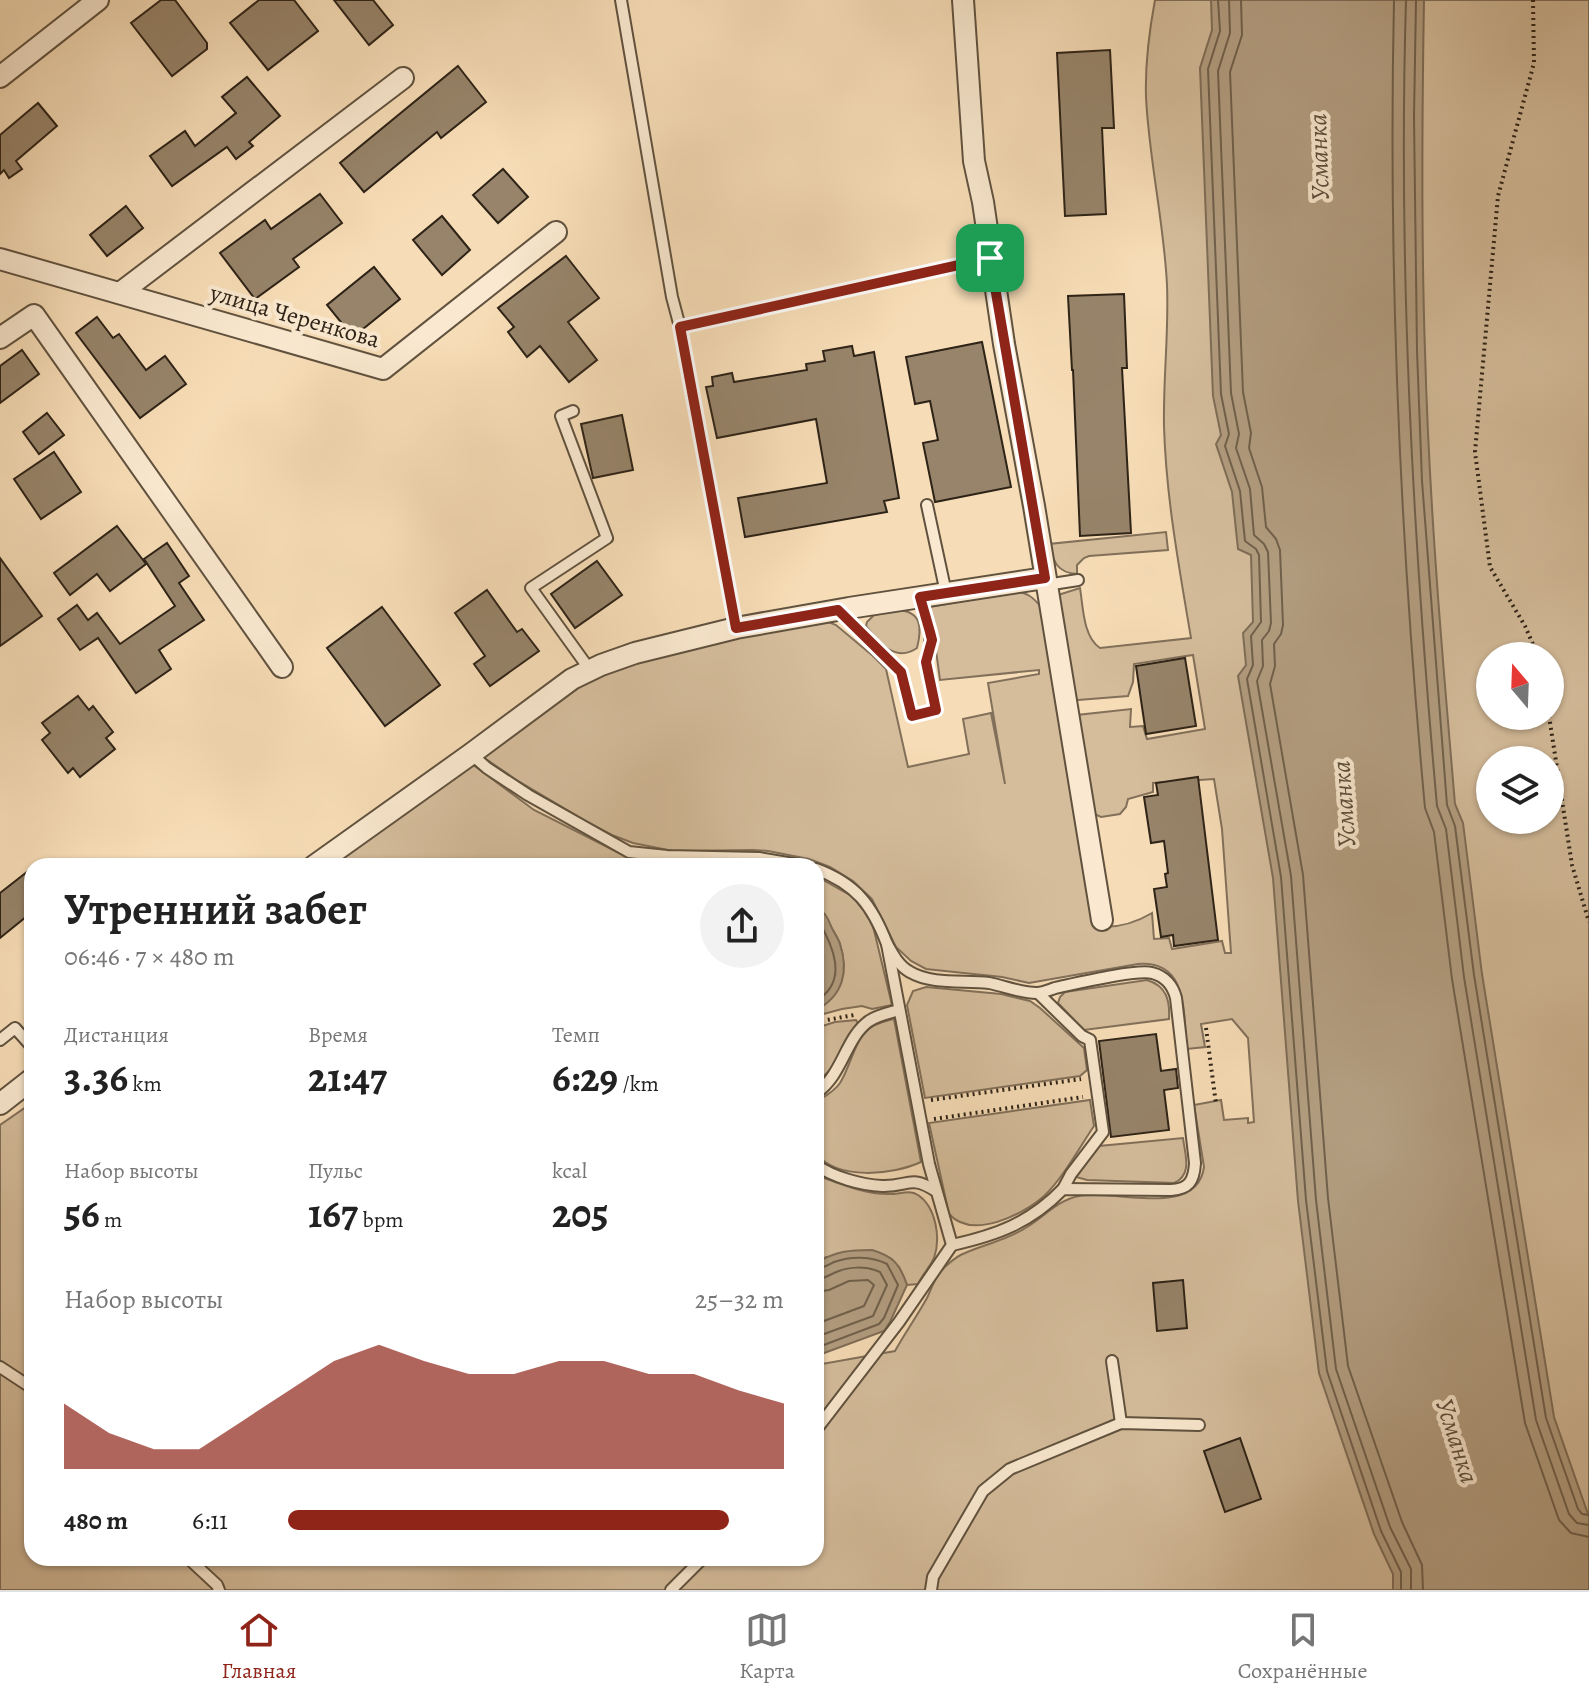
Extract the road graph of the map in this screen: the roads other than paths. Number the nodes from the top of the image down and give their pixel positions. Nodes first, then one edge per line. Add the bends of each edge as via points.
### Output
1 (98, 0) edge
2 (621, 0) edge
3 (963, 0) edge
4 (0, 77) edge
5 (403, 78) dead end
6 (556, 232) dead end
7 (990, 258) junction
8 (0, 259) edge
9 (120, 293) junction
10 (680, 327) junction
11 (0, 338) edge
12 (573, 411) dead end
13 (927, 505) dead end
14 (1078, 580) dead end
15 (1045, 581) junction
16 (946, 593) junction
17 (920, 597) junction
18 (838, 610) junction
19 (736, 628) junction
20 (282, 667) dead end
21 (590, 670) junction
22 (471, 754) junction
23 (325, 858) edge
24 (759, 858) edge
25 (824, 873) edge
26 (1102, 920) dead end
27 (887, 944) junction
28 (1038, 993) junction
29 (899, 1010) junction
30 (24, 1038) edge
31 (0, 1040) edge
32 (24, 1085) edge
33 (824, 1086) edge
34 (0, 1104) edge
35 (824, 1169) edge
36 (1063, 1189) junction
37 (936, 1191) junction
38 (952, 1245) junction
39 (1112, 1361) dead end
40 (0, 1367) edge
41 (24, 1383) edge
42 (824, 1420) edge
43 (1121, 1423) junction
44 (1199, 1425) dead end
45 (197, 1566) edge
46 (695, 1566) edge
47 (219, 1590) edge
48 (671, 1590) edge
49 (931, 1590) edge

1 - 4 street
2 - 10 lane
3 - 7 street via 974,161
5 - 9 street
6 - 9 street, улица Черенкова via 383,369
7 - 10 lane
7 - 15 street
8 - 9 street, улица Черенкова
10 - 19 lane
11 - 20 street via 34,315
12 - 21 lane via 561,416 607,538 531,588
13 - 16 lane
14 - 15 lane
15 - 16 street
15 - 26 street
16 - 17 street
17 - 18 street
17 - 18 lane via 932,640 926,662 936,710 912,716 901,672
18 - 19 street
19 - 21 street
21 - 22 street
22 - 23 street
22 - 24 lane via 528,795 629,852
25 - 27 lane via 860,895
27 - 28 lane via 898,963 915,975
27 - 29 lane
28 - 36 lane via 1090,1040 1103,1132
28 - 36 lane via 1143,972 1163,978 1176,998 1193,1180 1171,1190
29 - 33 lane via 861,1029
29 - 37 lane
30 - 31 lane via 15,1028
32 - 34 street
35 - 37 lane via 850,1180 883,1186 922,1182
36 - 38 lane via 1046,1206 1004,1230
37 - 38 lane
38 - 42 lane
39 - 43 lane
40 - 41 lane
43 - 44 lane
43 - 49 lane via 1010,1469 983,1491 933,1577
45 - 47 lane
46 - 48 lane

